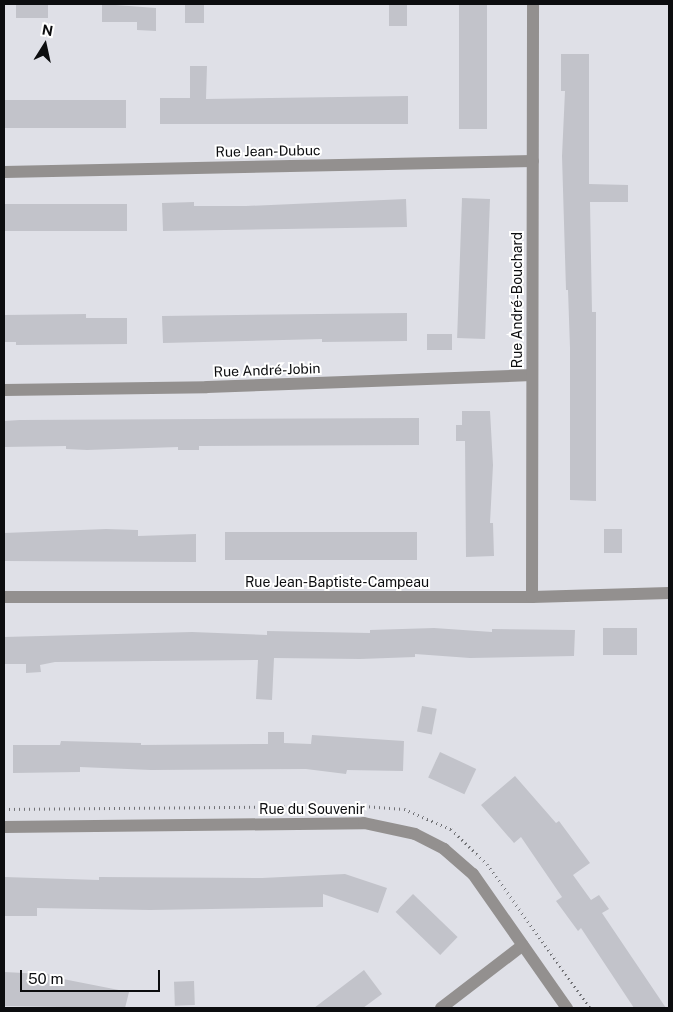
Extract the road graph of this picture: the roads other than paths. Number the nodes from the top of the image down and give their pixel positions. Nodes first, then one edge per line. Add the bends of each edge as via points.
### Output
1 (534, 4) edge
2 (533, 161) junction
3 (4, 172) edge
4 (532, 375) junction
5 (4, 390) edge
6 (669, 593) edge
7 (4, 597) edge
8 (532, 597) junction
9 (4, 827) edge
10 (523, 946) junction
11 (441, 1008) edge
12 (567, 1008) edge

1 - 2 street, Rue André-Bouchard
2 - 3 street, Rue Jean-Dubuc
2 - 4 street, Rue André-Bouchard
4 - 5 street, Rue André-Jobin via 207,387
4 - 8 street, Rue André-Bouchard
6 - 8 street, Rue Jean-Baptiste-Campeau
7 - 8 street, Rue Jean-Baptiste-Campeau
9 - 10 street, Rue du Souvenir via 364,823 415,834 444,849 473,874
10 - 11 street
10 - 12 street, Rue du Souvenir

